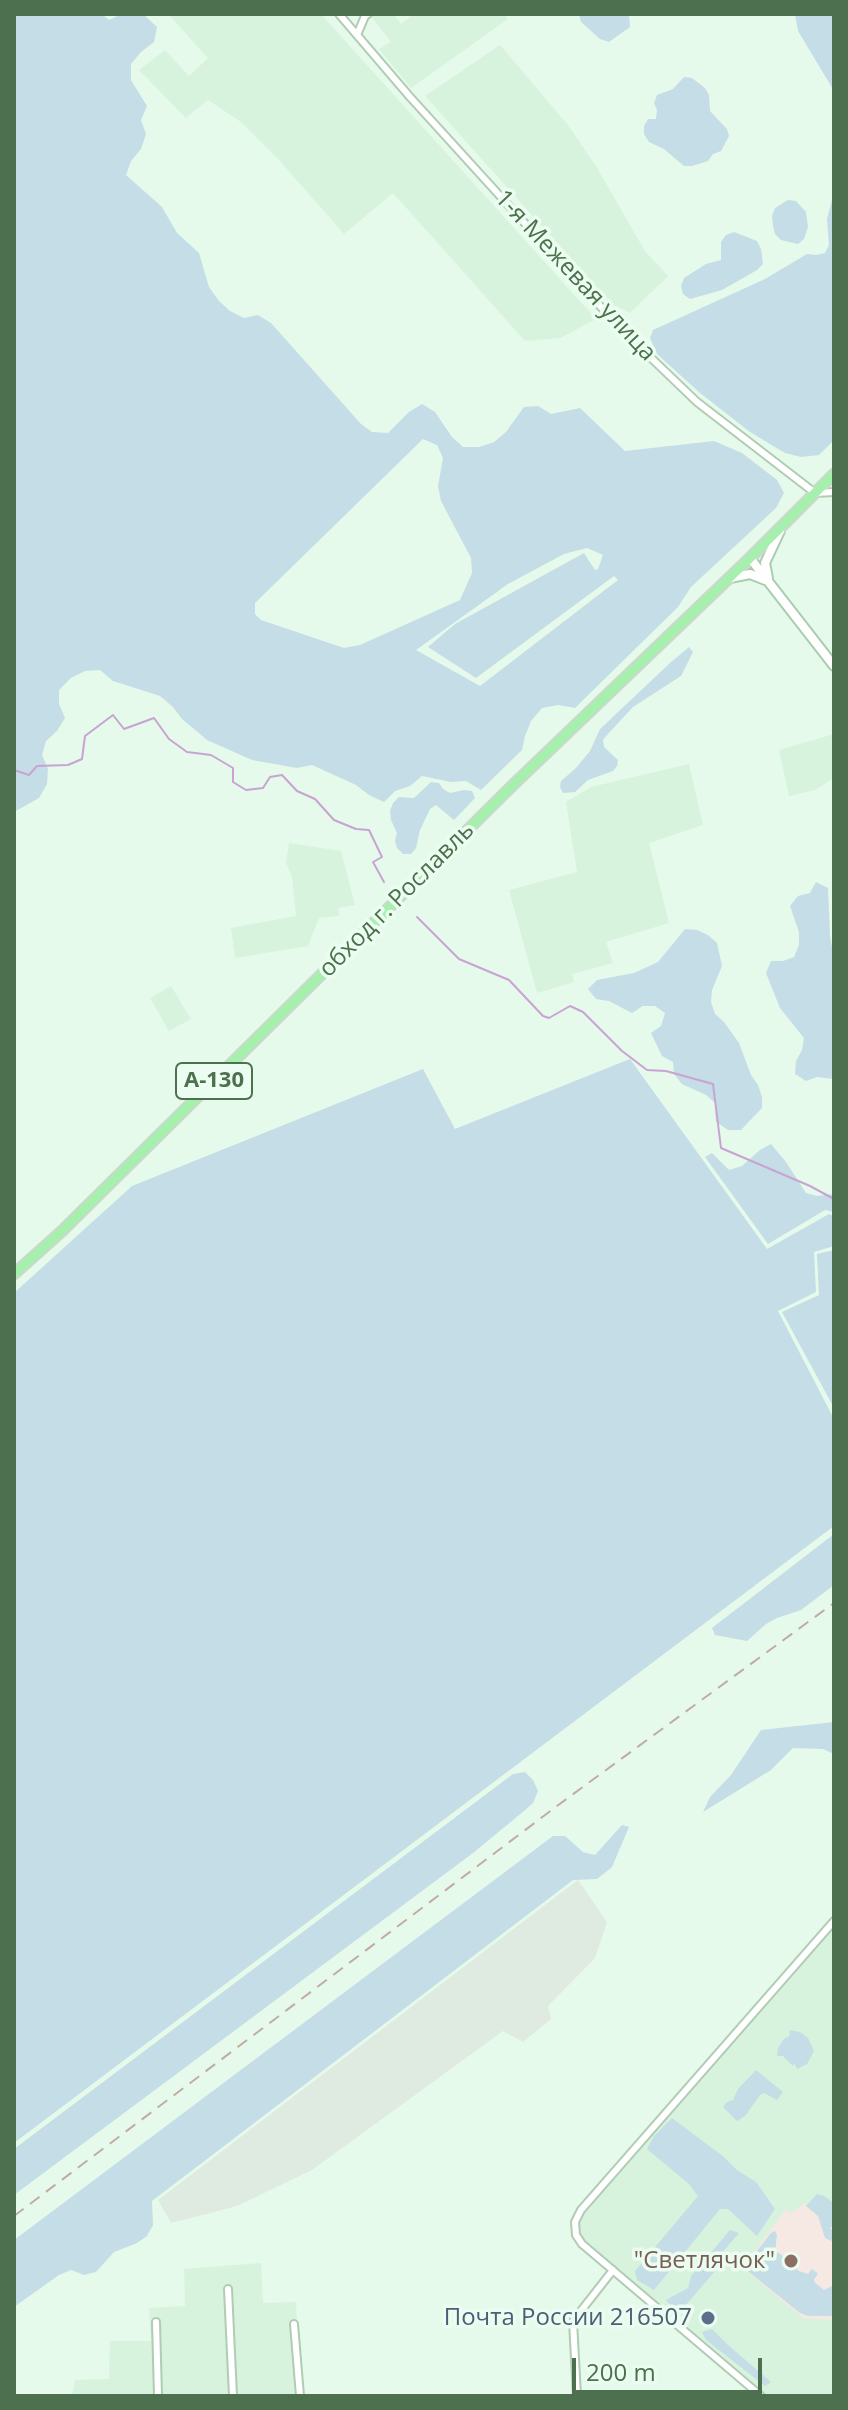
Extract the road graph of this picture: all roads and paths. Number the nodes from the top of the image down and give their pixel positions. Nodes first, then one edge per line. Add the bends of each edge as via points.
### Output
1 (339, 14) edge
2 (368, 14) edge
3 (357, 35) junction
4 (834, 474) edge
5 (834, 492) edge
6 (815, 493) junction
7 (782, 528) junction
8 (750, 558) junction
9 (730, 578) junction
10 (769, 582) junction
11 (834, 666) edge
12 (14, 1274) edge
13 (834, 1921) edge
14 (613, 2270) junction
15 (228, 2289) dead end
16 (156, 2322) dead end
17 (294, 2324) dead end
18 (158, 2396) edge
19 (233, 2396) edge
20 (300, 2396) edge
21 (577, 2396) edge
22 (761, 2396) edge

1 - 3 street, 1-я Межевая улица
2 - 3 street
3 - 6 street, 1-я Межевая улица via 621,329 697,402
4 - 6 highway, А-130
5 - 6 street
6 - 7 highway, А-130
7 - 8 highway, обход г. Рославль / А-130
7 - 10 main road via 765,563
8 - 9 highway, обход г. Рославль / А-130
8 - 10 main road
9 - 10 main road via 750,574
9 - 12 highway, обход г. Рославль / А-130
10 - 11 main road
13 - 14 street via 581,2210 576,2235
14 - 21 street via 573,2321
14 - 22 street
15 - 19 street
16 - 18 street
17 - 20 street

